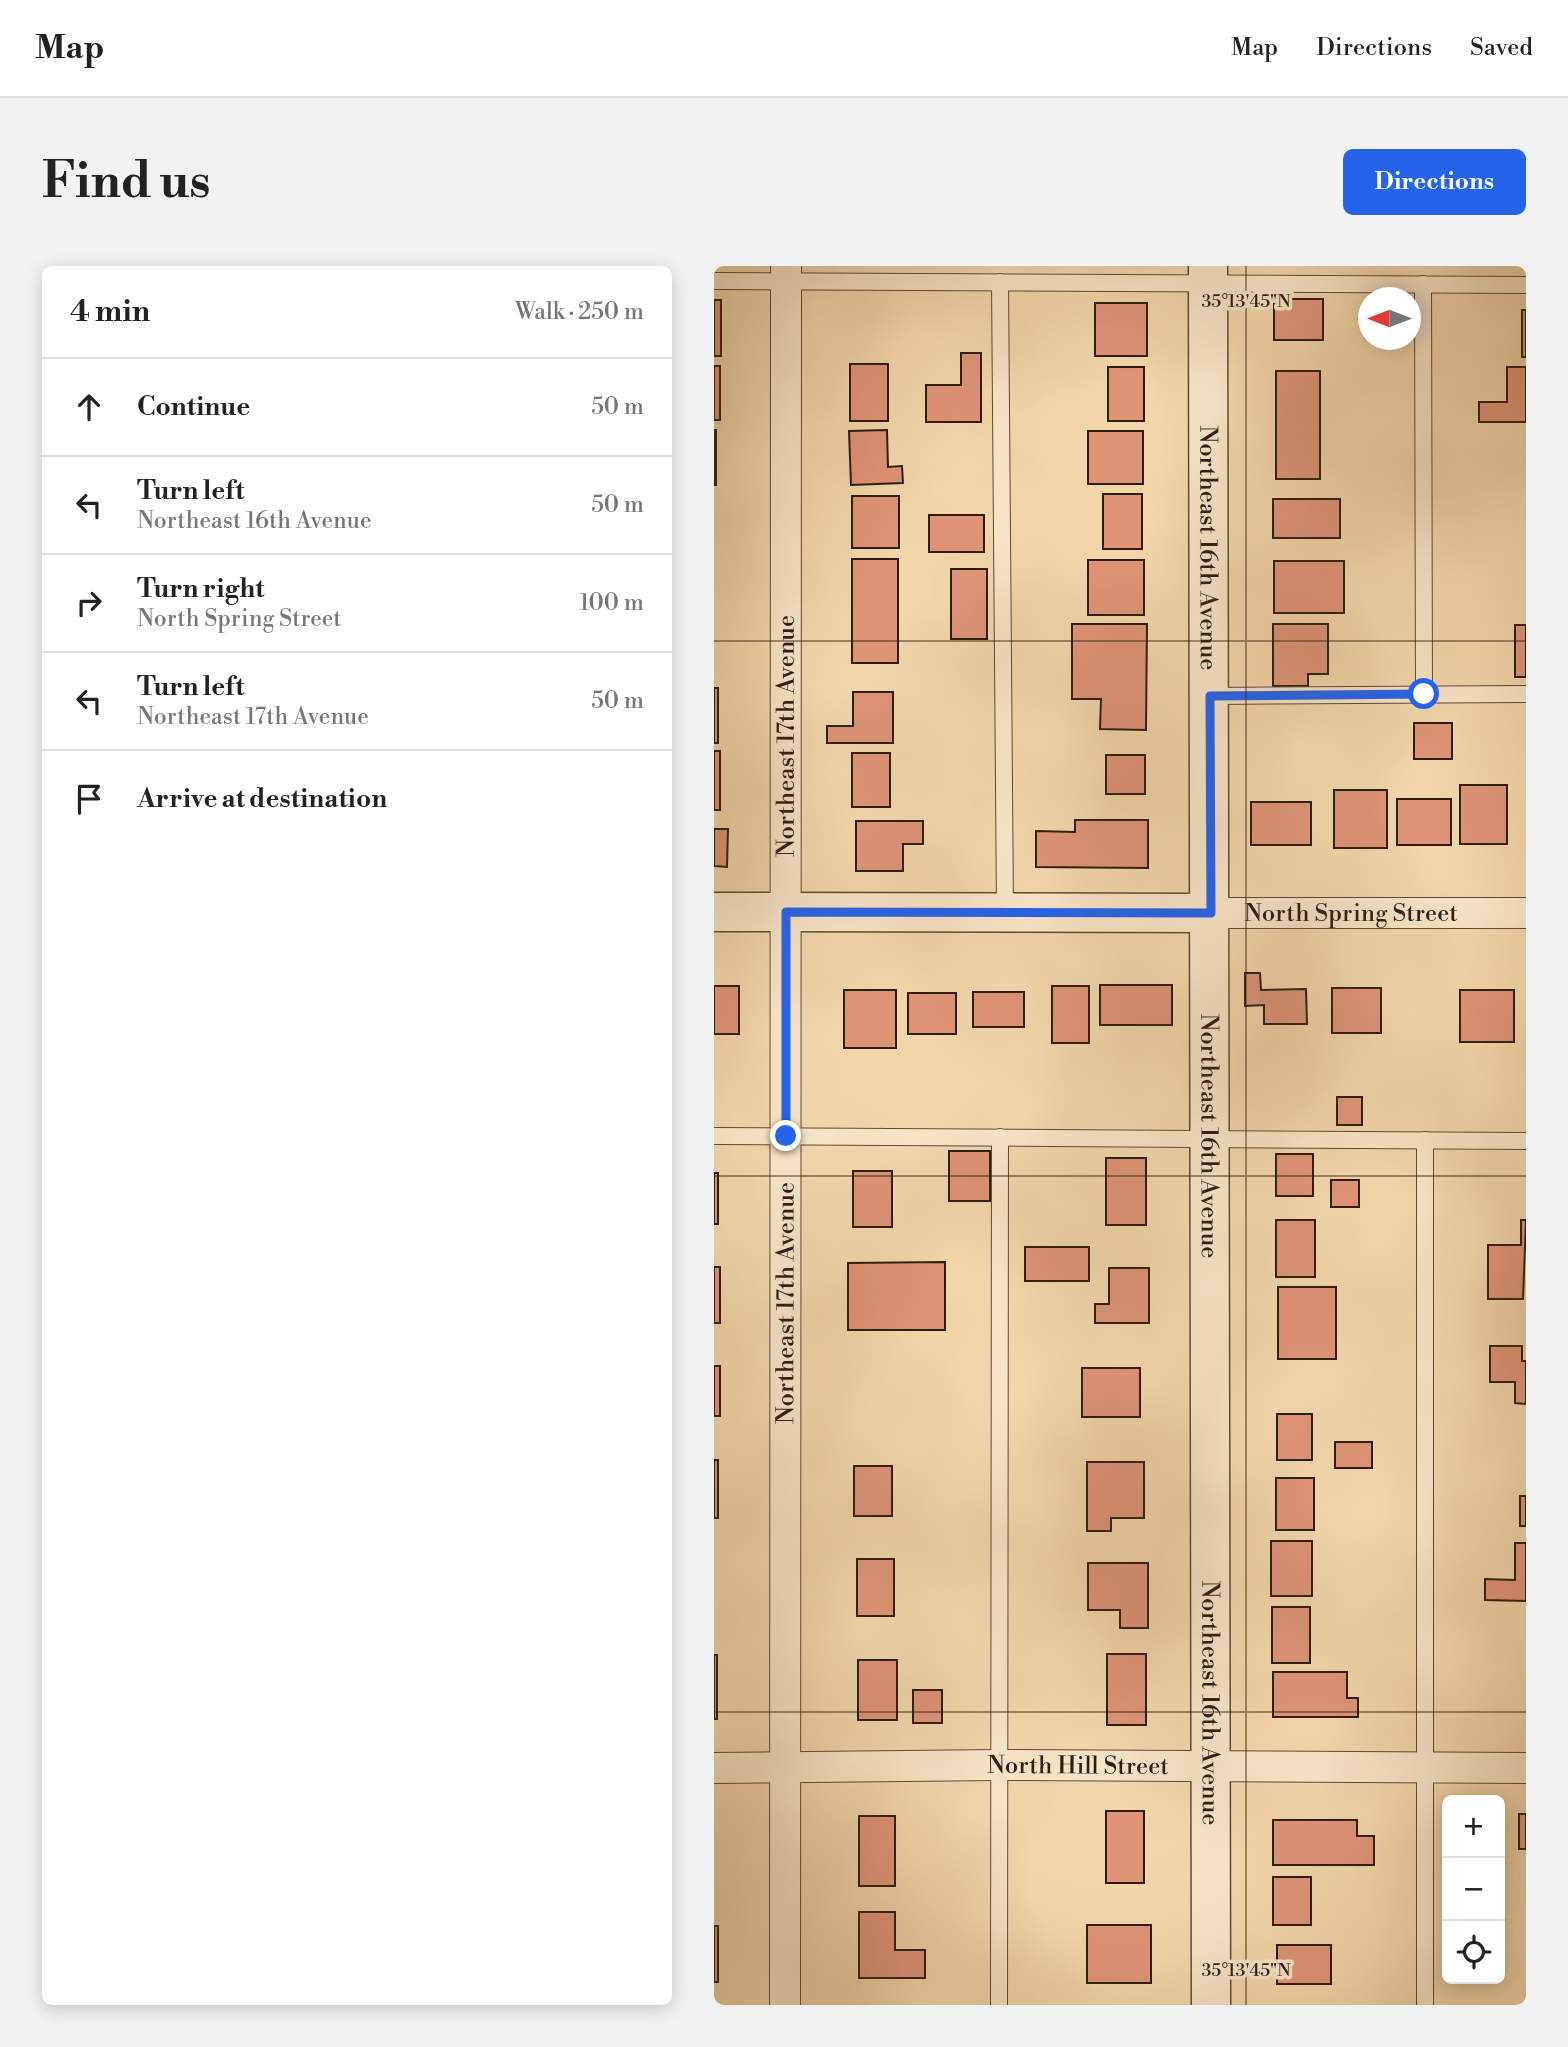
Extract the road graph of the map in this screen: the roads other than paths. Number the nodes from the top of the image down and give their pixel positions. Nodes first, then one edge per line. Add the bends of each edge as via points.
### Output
1 (786, 273) edge
2 (1208, 274) edge
3 (714, 281) edge
4 (1000, 282) junction
5 (1423, 284) junction
6 (1526, 285) edge
7 (1424, 694) junction
8 (1526, 694) edge
9 (1210, 696) junction
10 (714, 912) edge
11 (786, 912) junction
12 (1005, 912) junction
13 (1211, 913) junction
14 (1526, 913) edge
15 (714, 1136) edge
16 (786, 1136) junction
17 (1000, 1137) junction
18 (1211, 1140) junction
19 (1425, 1140) junction
20 (1526, 1141) edge
21 (998, 1765) junction
22 (1210, 1767) junction
23 (1426, 1767) junction
24 (714, 1768) edge
25 (786, 1768) junction
26 (1526, 1768) edge
27 (785, 2005) edge
28 (999, 2005) edge
29 (1211, 2005) edge
30 (1425, 2005) edge

1 - 3 lane
1 - 4 lane
1 - 11 street, Northeast 17th Avenue
2 - 4 lane
2 - 5 lane
2 - 9 street, Northeast 16th Avenue
4 - 12 lane
5 - 6 lane
5 - 7 lane
7 - 8 lane
7 - 9 lane
9 - 13 street, Northeast 16th Avenue
10 - 11 street, North Spring Street
11 - 12 street, North Spring Street
11 - 16 street, Northeast 17th Avenue
12 - 13 street, North Spring Street
13 - 14 street, North Spring Street
13 - 18 street, Northeast 16th Avenue
15 - 16 lane
16 - 17 lane
16 - 25 street, Northeast 17th Avenue
17 - 18 lane
17 - 21 lane
18 - 19 lane
18 - 22 street, Northeast 16th Avenue
19 - 20 lane
19 - 23 lane
21 - 22 street, North Hill Street
21 - 25 street, North Hill Street
21 - 28 lane
22 - 23 street, North Hill Street
22 - 29 street, Northeast 16th Avenue
23 - 26 street, North Hill Street
23 - 30 lane
24 - 25 street, North Hill Street
25 - 27 street, Northeast 17th Avenue

